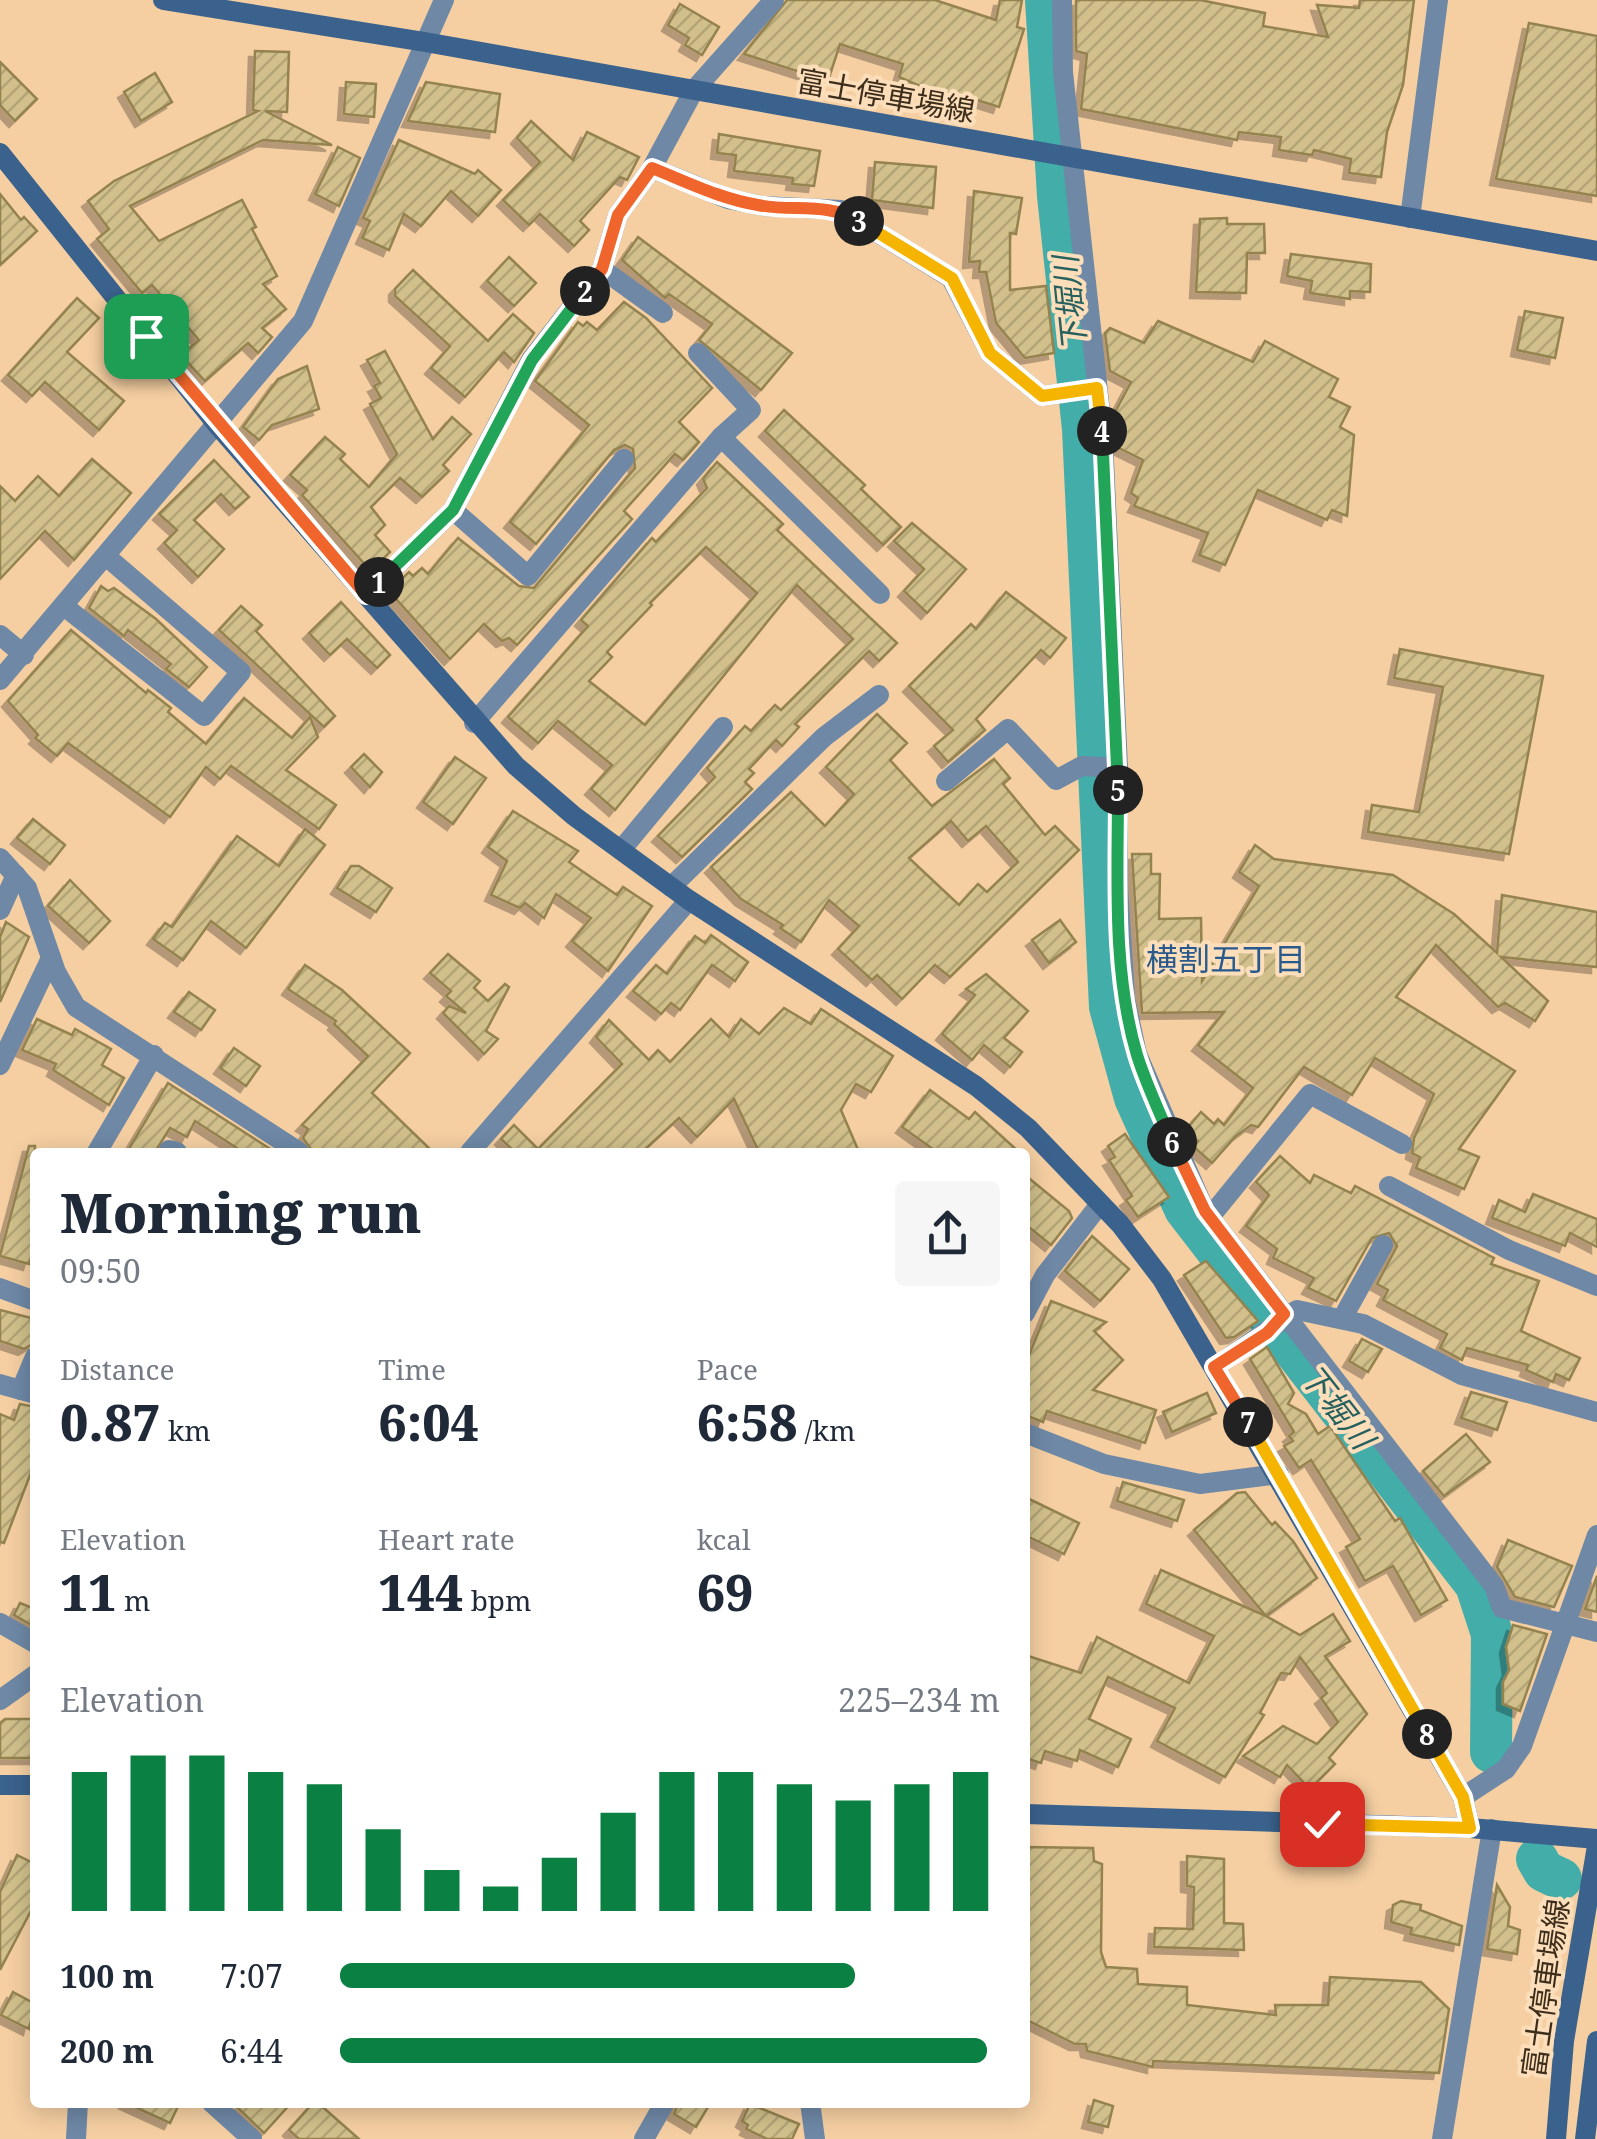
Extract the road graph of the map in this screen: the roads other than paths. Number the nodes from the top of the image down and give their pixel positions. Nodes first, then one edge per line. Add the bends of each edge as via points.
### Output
1 (164, 0) edge
2 (444, 0) edge
3 (774, 0) edge
4 (1062, 0) edge
5 (1438, 0) edge
6 (228, 6) edge
7 (424, 42) junction
8 (694, 90) junction
9 (0, 153) edge
10 (1072, 158) junction
11 (652, 168) junction
12 (1410, 218) junction
13 (1597, 251) edge
14 (602, 269) junction
15 (663, 312) dead end
16 (698, 353) dead end
17 (1096, 388) junction
18 (218, 426) junction
19 (722, 437) junction
20 (624, 459) dead end
21 (453, 510) junction
22 (107, 558) junction
23 (880, 594) dead end
24 (366, 595) junction
25 (65, 607) junction
26 (0, 635) edge
27 (24, 655) junction
28 (0, 680) edge
29 (879, 696) dead end
30 (474, 723) junction
31 (724, 727) dead end
32 (1117, 768) junction
33 (946, 781) dead end
34 (621, 850) junction
35 (0, 858) edge
36 (16, 875) junction
37 (671, 887) junction
38 (689, 900) junction
39 (0, 910) edge
40 (51, 958) junction
41 (154, 1055) junction
42 (0, 1065) edge
43 (1402, 1144) dead end
44 (100, 1148) edge
45 (293, 1148) edge
46 (473, 1148) edge
47 (1389, 1186) dead end
48 (1100, 1204) junction
49 (1210, 1217) junction
50 (1383, 1245) dead end
51 (1597, 1286) edge
52 (0, 1288) edge
53 (30, 1299) edge
54 (1030, 1304) edge
55 (1284, 1314) junction
56 (1342, 1319) junction
57 (30, 1367) edge
58 (1214, 1367) junction
59 (18, 1390) edge
60 (1597, 1412) edge
61 (1030, 1435) edge
62 (1279, 1474) junction
63 (1597, 1535) edge
64 (0, 1623) edge
65 (1565, 1625) junction
66 (1597, 1632) edge
67 (30, 1641) edge
68 (30, 1679) edge
69 (0, 1700) edge
70 (0, 1784) edge
71 (30, 1785) edge
72 (1463, 1797) junction
73 (1030, 1814) edge
74 (1470, 1828) junction
75 (1492, 1830) junction
76 (1597, 1843) edge
77 (1597, 2041) edge
78 (78, 2108) edge
79 (218, 2108) edge
80 (662, 2108) edge
81 (811, 2108) edge
82 (76, 2139) edge
83 (252, 2139) edge
84 (644, 2139) edge
85 (815, 2139) edge
86 (1442, 2139) edge
87 (1556, 2139) edge
88 (1585, 2139) edge

1 - 6 street, 富士停車場線
2 - 7 street
3 - 8 street
4 - 10 street
5 - 12 street
6 - 7 street, 富士停車場線
7 - 8 street, 富士停車場線
7 - 18 street via 303,321
8 - 10 street, 富士停車場線
8 - 11 street
9 - 18 street
10 - 12 street, 富士停車場線
10 - 17 street
11 - 14 street via 618,215
11 - 17 street via 728,199 841,210 952,278 990,353 1042,396
12 - 13 street, 富士停車場線
14 - 15 street
14 - 21 street via 532,360
16 - 19 street via 751,410
17 - 32 street
18 - 22 street
18 - 24 street
19 - 23 street
19 - 30 street
20 - 21 street via 528,576
21 - 24 street
22 - 25 street
22 - 25 street via 241,672 204,716
24 - 30 street
25 - 27 street
26 - 27 street
27 - 28 street
29 - 37 street via 824,736
30 - 34 street via 516,766
31 - 34 street
32 - 33 street via 1082,766 1056,780 1008,728
32 - 49 street via 1125,998 1144,1072
34 - 37 street
35 - 36 street
36 - 39 street
36 - 40 street via 27,888
37 - 38 street
38 - 46 street
38 - 48 street via 976,1086 1028,1128
40 - 41 street via 76,1006
40 - 42 street
41 - 44 street
41 - 45 street
43 - 49 street via 1310,1094
47 - 51 street via 1509,1250
48 - 54 street
48 - 58 street via 1162,1278
49 - 55 street
50 - 56 street
52 - 53 street
55 - 56 street via 1297,1310
55 - 58 street
55 - 65 street via 1494,1586 1502,1608
56 - 60 street via 1462,1375
57 - 59 street
58 - 62 street
61 - 62 street via 1104,1464 1200,1484
62 - 72 street
63 - 65 street
64 - 67 street
65 - 66 street
65 - 72 street via 1522,1746 1506,1769
68 - 69 street
70 - 71 street
72 - 74 street
73 - 74 street
74 - 75 street
75 - 76 street
75 - 86 street
76 - 87 street, 富士停車場線 via 1564,2041
77 - 88 street, 富士停車場線
78 - 82 street
79 - 83 street
80 - 84 street
81 - 85 street

